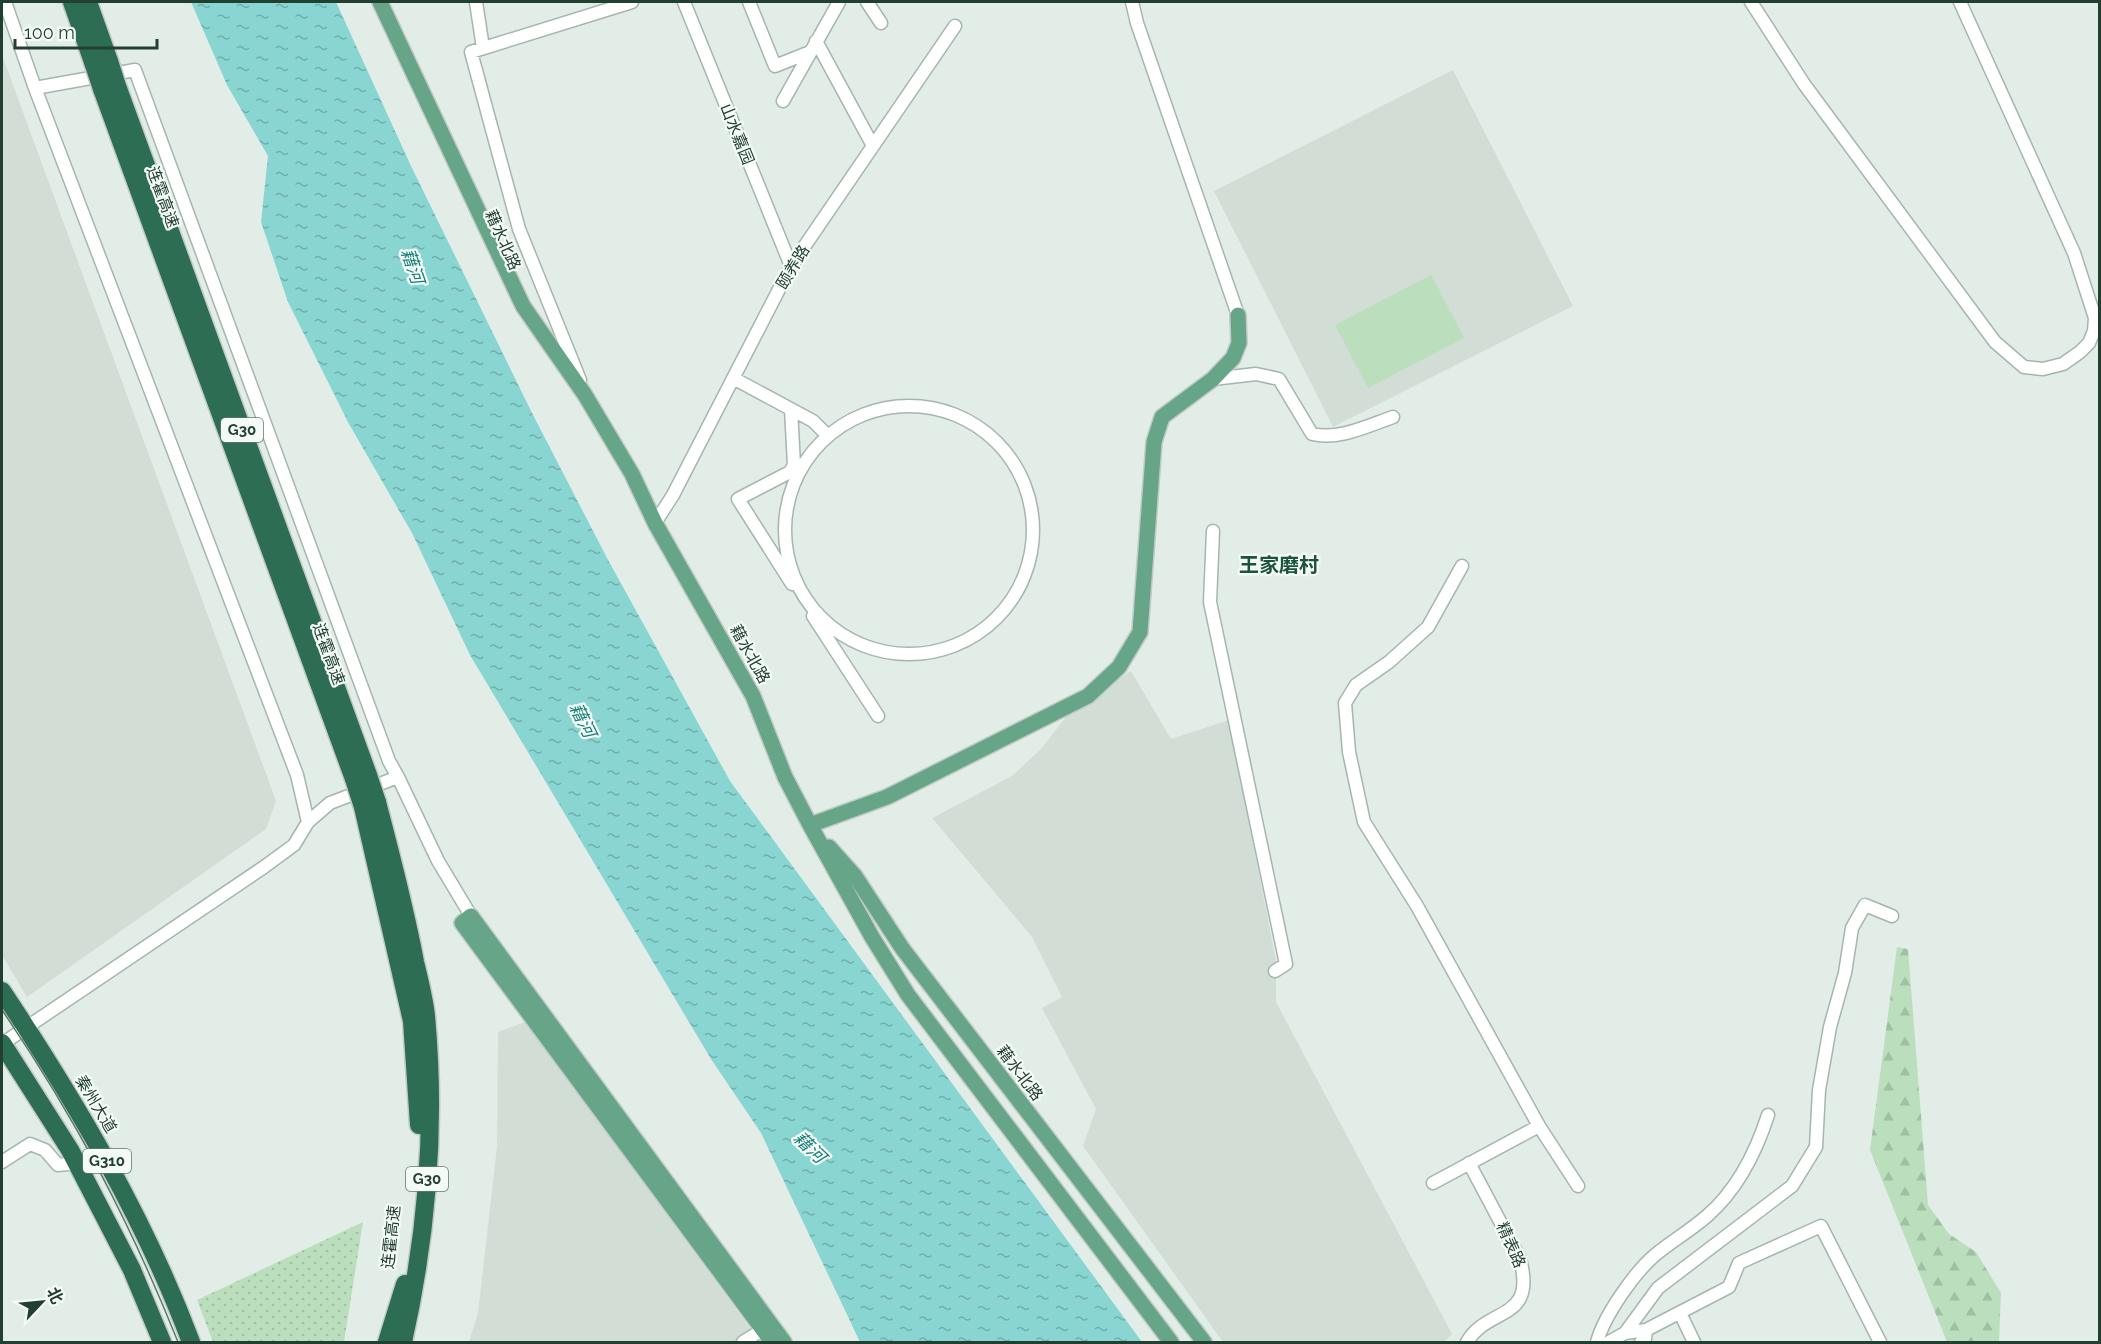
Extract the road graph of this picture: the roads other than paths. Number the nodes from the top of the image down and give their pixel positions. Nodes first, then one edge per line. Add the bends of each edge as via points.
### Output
1 (5, 2) edge
2 (72, 2) edge
3 (88, 2) edge
4 (373, 2) edge
5 (380, 2) edge
6 (476, 2) edge
7 (632, 2) edge
8 (684, 2) edge
9 (749, 2) edge
10 (839, 2) edge
11 (867, 2) edge
12 (1132, 2) edge
13 (1751, 2) edge
14 (1960, 2) edge
15 (881, 23) dead end
16 (955, 26) dead end
17 (813, 46) junction
18 (483, 48) junction
19 (101, 63) junction
20 (35, 88) junction
21 (783, 101) dead end
22 (873, 146) junction
23 (791, 266) junction
24 (1238, 315) joint
25 (733, 378) junction
26 (1213, 379) junction
27 (585, 395) junction
28 (791, 409) junction
29 (1393, 417) dead end
30 (828, 436) junction
31 (632, 474) junction
32 (655, 523) junction
33 (1213, 531) dead end
34 (1462, 566) dead end
35 (878, 716) dead end
36 (398, 777) junction
37 (308, 822) junction
38 (810, 825) junction
39 (471, 916) junction
40 (1892, 916) dead end
41 (1275, 971) dead end
42 (2, 991) edge
43 (419, 1017) junction
44 (27, 1028) junction
45 (2, 1043) edge
46 (1768, 1115) dead end
47 (1539, 1126) junction
48 (2, 1162) edge
49 (76, 1163) junction
50 (1469, 1163) junction
51 (1433, 1183) dead end
52 (1578, 1186) dead end
53 (1680, 1313) junction
54 (762, 1330) junction
55 (1646, 1330) junction
56 (1625, 1333) junction
57 (162, 1342) edge
58 (191, 1342) edge
59 (387, 1342) edge
60 (403, 1342) edge
61 (743, 1342) edge
62 (772, 1342) edge
63 (784, 1342) edge
64 (1171, 1342) edge
65 (1204, 1342) edge
66 (1467, 1342) edge
67 (1597, 1342) edge
68 (1609, 1342) edge
69 (1641, 1342) edge
70 (1694, 1342) edge
71 (1880, 1342) edge

1 - 20 street
2 - 19 highway, 连霍高速 / G30
3 - 19 highway, 连霍高速 / G30
4 - 31 main road, 藉水北路 via 514,309
5 - 27 main road, 藉水北路 via 523,306
6 - 18 street
7 - 18 street
8 - 23 street, 山水嘉园
9 - 17 street via 775,66
10 - 17 street
11 - 15 street
12 - 24 street
13 - 14 street via 1804,84 1995,342 2024,368 2063,364 2080,352 2091,337 2095,318 2074,253
16 - 22 street, 颐养路
17 - 21 street
17 - 22 street
18 - 27 street via 471,52 519,229
19 - 43 highway, 连霍高速 / G30, bridge via 361,777
20 - 36 street via 135,70
20 - 37 street via 297,775
22 - 23 street, 颐养路
23 - 25 street, 颐养路
24 - 26 main road via 1239,343 1233,358
25 - 28 street
25 - 32 street, 颐养路
26 - 29 street via 1256,374 1279,379 1312,434 1326,437
26 - 38 main road via 1162,417 1157,434 1140,632 1119,667 1088,696 887,797
27 - 31 main road, 藉水北路
28 - 30 street via 813,421
28 - 35 street via 794,465 790,472 738,499
30 - 30 street via 799,472 789,497 785,524 794,576 815,610 834,629 858,643 909,654 936,651 961,642 994,620 1021,581 1032,536 1028,496 1002,449 966,420 921,406 868,412
31 - 32 main road, 藉水北路
32 - 38 main road, 藉水北路 via 753,696 785,777
33 - 41 street via 1210,602 1286,964
34 - 47 street via 1428,627 1350,694 1345,703 1349,752 1364,822 1417,906
36 - 37 street via 330,803
36 - 39 street via 438,861
37 - 44 street via 294,845 264,867
38 - 64 main road, 藉水北路 via 909,995
38 - 65 main road, 藉水北路 via 855,876 902,948
39 - 54 main road via 462,923
39 - 63 main road
40 - 56 street via 1865,905 1852,928 1819,1090 1816,1147 1792,1186 1658,1288
42 - 44 highway, 秦州大道 / G310
43 - 59 highway, 连霍高速 / G30 via 421,1140 406,1280
43 - 60 highway, 连霍高速 / G30 via 430,1096 426,1209 418,1278
44 - 45 street
44 - 58 highway, 秦州大道 / G310 via 94,1136 154,1251
45 - 49 highway, G310
46 - 67 street via 1759,1141 1733,1188 1708,1215 1653,1257 1623,1295
47 - 50 street
47 - 52 street
48 - 49 street via 30,1144 45,1150 58,1165
49 - 57 highway, G310 via 132,1270
50 - 51 street
50 - 66 street, 精表路 via 1524,1273 1514,1309 1487,1323
53 - 55 street
53 - 70 street
53 - 71 street via 1729,1287 1739,1263 1821,1226
54 - 61 street
54 - 62 main road
55 - 56 street
55 - 69 street
56 - 68 street

